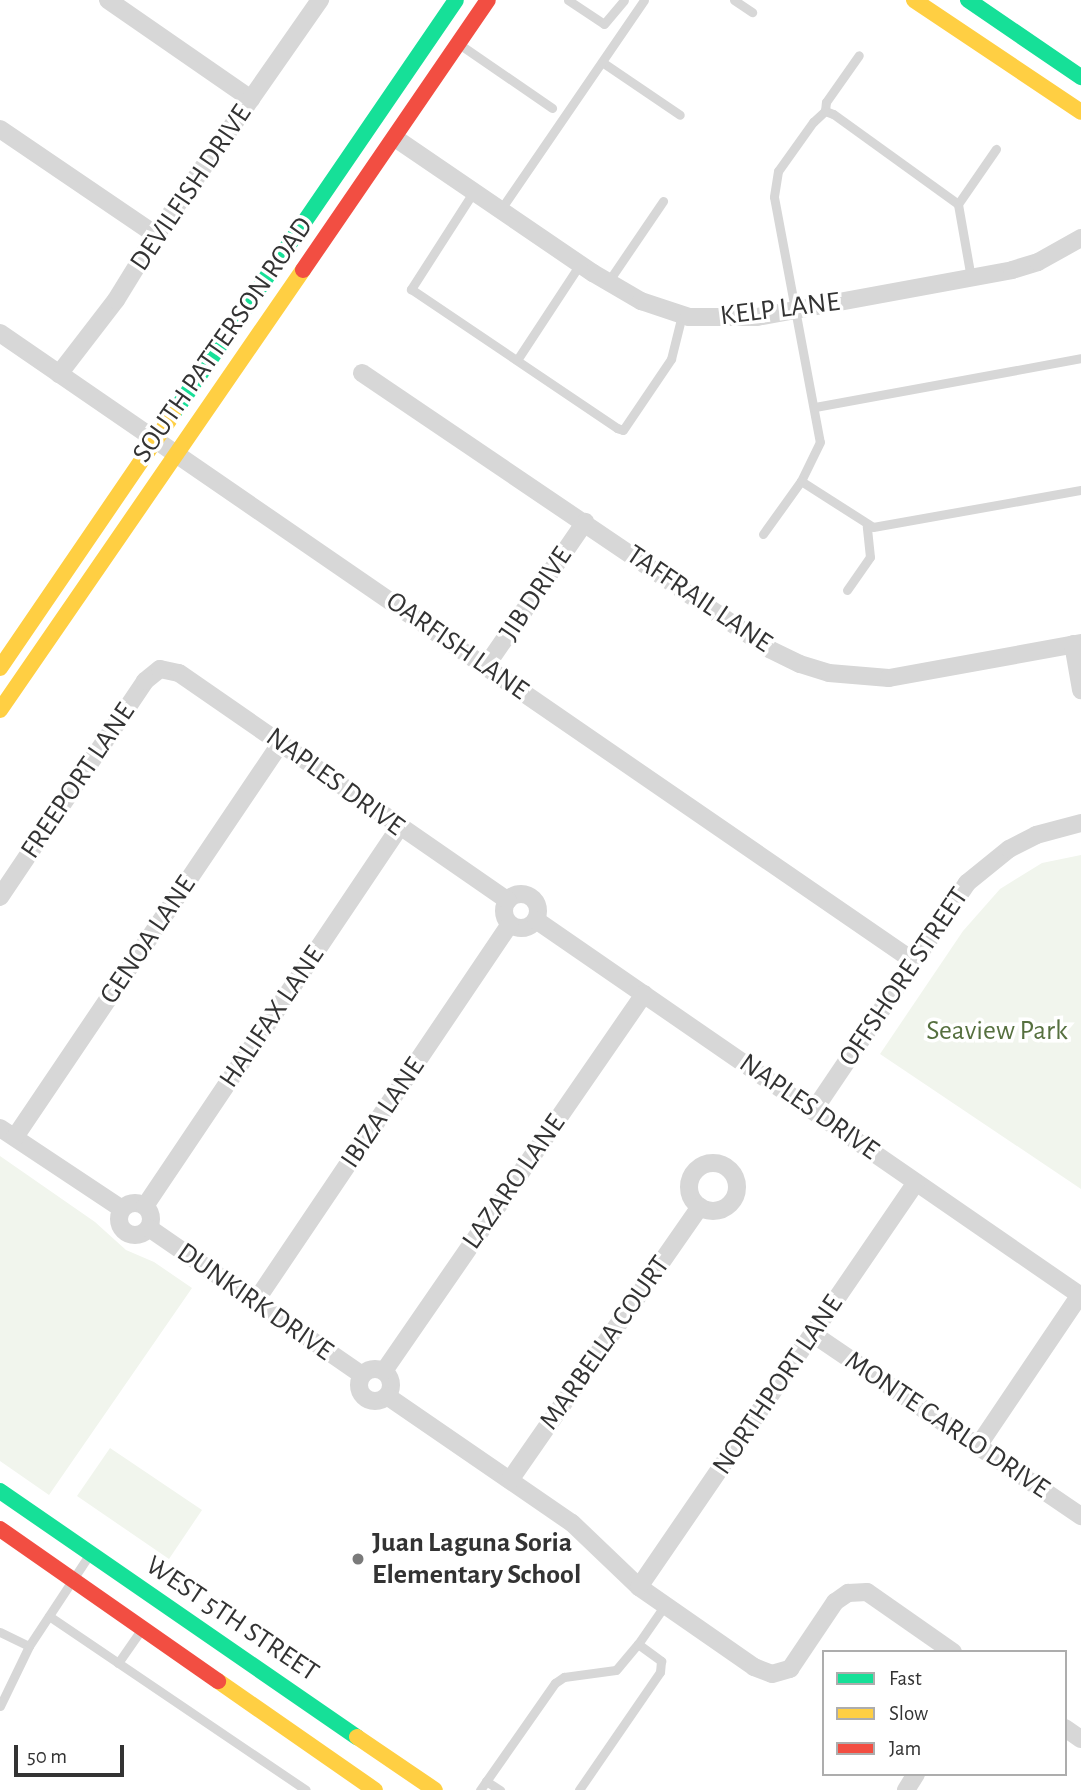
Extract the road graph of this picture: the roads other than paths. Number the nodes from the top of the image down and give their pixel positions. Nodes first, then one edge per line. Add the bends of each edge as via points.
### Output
1 (108, 0) edge
2 (320, 0) edge
3 (456, 0) edge
4 (488, 0) edge
5 (568, 0) edge
6 (624, 0) edge
7 (644, 0) edge
8 (734, 0) edge
9 (914, 0) edge
10 (968, 0) edge
11 (752, 12) dead end
12 (459, 44) junction
13 (859, 55) dead end
14 (602, 62) junction
15 (1081, 77) edge
16 (251, 99) junction
17 (552, 108) dead end
18 (825, 111) junction
19 (1081, 112) edge
20 (680, 115) dead end
21 (0, 129) edge
22 (396, 138) junction
23 (996, 149) dead end
24 (474, 191) junction
25 (663, 201) dead end
26 (958, 204) junction
27 (501, 209) junction
28 (156, 235) junction
29 (1081, 238) edge
30 (580, 264) junction
31 (971, 278) junction
32 (608, 282) junction
33 (797, 310) junction
34 (682, 315) junction
35 (0, 333) edge
36 (1081, 358) edge
37 (517, 360) junction
38 (362, 373) dead end
39 (59, 374) junction
40 (815, 407) junction
41 (153, 441) junction
42 (174, 456) junction
43 (801, 481) junction
44 (1081, 490) edge
45 (585, 522) junction
46 (867, 526) junction
47 (763, 534) dead end
48 (847, 590) dead end
49 (1077, 644) edge
50 (486, 666) junction
51 (0, 668) edge
52 (160, 669) joint
53 (1081, 690) edge
54 (0, 709) edge
55 (281, 742) junction
56 (1081, 823) edge
57 (399, 828) junction
58 (0, 897) edge
59 (508, 901) junction
60 (536, 920) junction
61 (510, 924) junction
62 (912, 960) junction
63 (644, 994) junction
64 (814, 1110) junction
65 (7, 1133) edge
66 (916, 1183) junction
67 (145, 1206) junction
68 (700, 1207) dead end
69 (122, 1209) junction
70 (149, 1228) junction
71 (1081, 1295) edge
72 (255, 1302) junction
73 (813, 1334) junction
74 (384, 1371) junction
75 (362, 1375) junction
76 (387, 1396) junction
77 (978, 1446) junction
78 (510, 1480) junction
79 (0, 1491) edge
80 (1081, 1516) edge
81 (0, 1529) edge
82 (90, 1554) junction
83 (74, 1580) junction
84 (639, 1587) junction
85 (665, 1605) junction
86 (49, 1616) junction
87 (142, 1628) junction
88 (0, 1632) edge
89 (638, 1644) junction
90 (29, 1646) junction
91 (950, 1650) edge
92 (118, 1663) junction
93 (0, 1706) edge
94 (486, 1781) junction
95 (306, 1790) edge
96 (375, 1790) edge
97 (435, 1790) edge
98 (480, 1790) edge
99 (500, 1790) edge
100 (579, 1790) edge

1 - 16 street
2 - 16 street, DEVILFISH DRIVE
3 - 41 street, SOUTH PATTERSON ROAD
4 - 12 street, SOUTH PATTERSON ROAD
5 - 6 lane via 604,24
7 - 14 lane
8 - 11 lane
9 - 19 street
10 - 15 street
12 - 17 lane
12 - 22 street, SOUTH PATTERSON ROAD
13 - 18 lane via 826,102
14 - 20 lane
14 - 27 lane
16 - 28 street, DEVILFISH DRIVE
18 - 26 lane
18 - 33 lane via 778,171 774,197
21 - 28 street
22 - 24 street, KELP LANE
22 - 42 street, SOUTH PATTERSON ROAD
23 - 26 lane
24 - 27 street, KELP LANE
24 - 37 lane via 411,289
25 - 32 lane
26 - 31 lane
27 - 30 street, KELP LANE
28 - 39 street, DEVILFISH DRIVE via 116,300
29 - 31 street, KELP LANE via 1038,262
30 - 32 street, KELP LANE
30 - 37 lane
31 - 33 street, KELP LANE
32 - 34 street, KELP LANE via 641,301
33 - 34 street, KELP LANE via 740,319
33 - 40 lane
34 - 37 lane via 671,359 623,430
35 - 39 street, OARFISH LANE
36 - 40 lane
38 - 45 street, TAFFRAIL LANE
39 - 41 street, OARFISH LANE
40 - 43 lane via 820,442
41 - 42 street, OARFISH LANE
41 - 51 street, SOUTH PATTERSON ROAD
42 - 50 street, OARFISH LANE
42 - 54 street, SOUTH PATTERSON ROAD
43 - 46 lane
43 - 47 lane
44 - 46 lane
45 - 49 street, TAFFRAIL LANE via 769,649 829,673 889,678
45 - 50 street, JIB DRIVE
46 - 48 lane via 870,557
49 - 53 street
50 - 62 street, OARFISH LANE
52 - 55 street, NAPLES DRIVE via 179,673
52 - 58 street, FREEPORT LANE via 145,681
55 - 57 street, NAPLES DRIVE
55 - 65 street, GENOA LANE
56 - 62 street, OFFSHORE STREET via 1036,835 987,865 952,901
57 - 59 street, NAPLES DRIVE
57 - 67 street, HALIFAX LANE
59 - 60 street via 517,895 528,896 538,909
59 - 61 street via 504,911
60 - 61 street via 521,928
60 - 63 street, NAPLES DRIVE
61 - 72 street, IBIZA LANE
62 - 64 street, OFFSHORE STREET
63 - 64 street, NAPLES DRIVE
63 - 74 street, LAZARO LANE
64 - 66 street, NAPLES DRIVE
65 - 69 street
66 - 71 street, NAPLES DRIVE
66 - 73 street, NORTHPORT LANE
67 - 69 street via 130,1203
67 - 70 street
68 - 78 street, MARBELLA COURT
69 - 70 street via 119,1224 125,1232 141,1234
70 - 72 street, DUNKIRK DRIVE
71 - 77 street
72 - 75 street, DUNKIRK DRIVE
73 - 77 street, MONTE CARLO DRIVE
73 - 84 street, NORTHPORT LANE
74 - 75 street via 370,1369
74 - 76 street via 392,1385
75 - 76 street via 359,1386 363,1396 373,1401
76 - 78 street
77 - 80 street, MONTE CARLO DRIVE
78 - 84 street via 572,1523
79 - 82 street, WEST 5TH STREET
81 - 83 street, WEST 5TH STREET
82 - 83 lane
82 - 97 street, WEST 5TH STREET
83 - 86 lane
83 - 87 street, WEST 5TH STREET
84 - 85 street
85 - 89 lane
85 - 91 street via 754,1667 772,1674 790,1669 835,1602 848,1593 867,1592
86 - 90 lane
86 - 92 lane
87 - 92 lane
87 - 96 street, WEST 5TH STREET
88 - 90 lane
89 - 94 lane via 616,1670 555,1683
89 - 100 lane via 661,1661 660,1672
90 - 93 lane
92 - 95 lane
94 - 98 lane
94 - 99 lane

